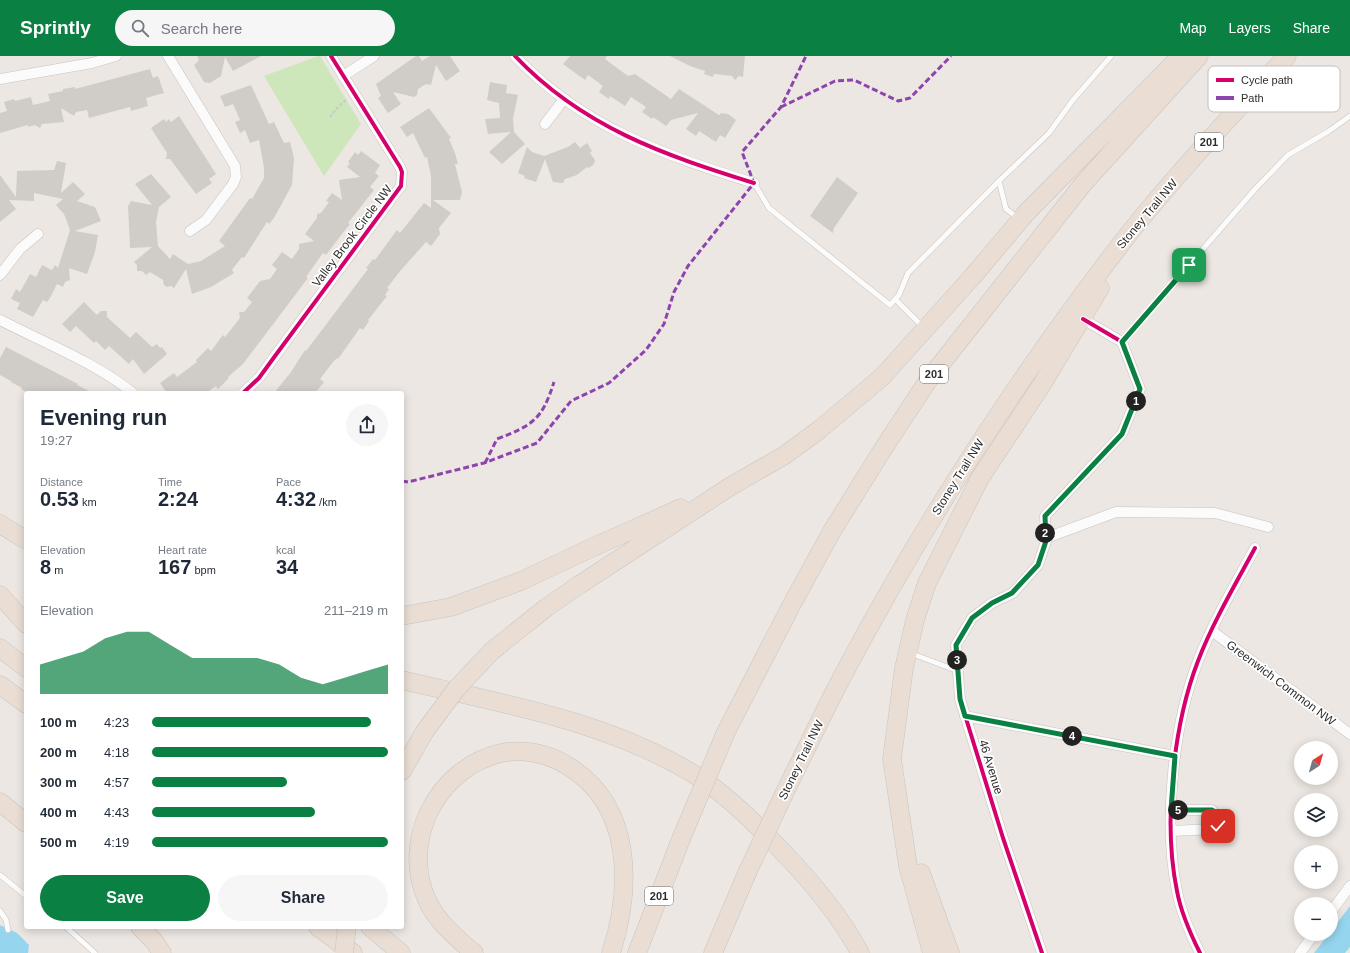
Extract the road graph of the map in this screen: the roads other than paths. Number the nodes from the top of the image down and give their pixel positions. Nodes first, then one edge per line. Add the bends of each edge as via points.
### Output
1 (116, 56) edge
2 (168, 56) edge
3 (374, 56) edge
4 (515, 56) edge
5 (1111, 56) edge
6 (1181, 56) edge
7 (1199, 56) edge
8 (1287, 56) edge
9 (335, 57) edge
10 (1278, 66) edge
11 (343, 76) junction
12 (0, 78) edge
13 (564, 99) junction
14 (1235, 112) edge
15 (1350, 116) edge
16 (544, 124) dead end
17 (999, 181) junction
18 (754, 183) joint
19 (1021, 220) junction
20 (1132, 230) junction
21 (190, 231) dead end
22 (38, 234) dead end
23 (0, 275) edge
24 (895, 299) junction
25 (1083, 318) junction
26 (0, 320) edge
27 (926, 330) junction
28 (1122, 342) junction
29 (130, 391) edge
30 (245, 391) edge
31 (731, 486) junction
32 (0, 520) edge
33 (0, 524) edge
34 (1268, 527) dead end
35 (24, 532) edge
36 (1046, 538) junction
37 (24, 539) edge
38 (1255, 548) dead end
39 (0, 595) edge
40 (404, 616) edge
41 (24, 622) edge
42 (1212, 632) junction
43 (0, 648) edge
44 (908, 652) junction
45 (24, 666) edge
46 (958, 671) junction
47 (404, 680) edge
48 (0, 684) edge
49 (24, 702) edge
50 (965, 716) junction
51 (1350, 734) edge
52 (1175, 756) junction
53 (404, 768) edge
54 (0, 802) edge
55 (898, 809) junction
56 (1171, 810) junction
57 (24, 821) edge
58 (1171, 831) junction
59 (0, 875) edge
60 (1350, 886) edge
61 (24, 894) edge
62 (1338, 902) edge
63 (0, 911) edge
64 (68, 929) edge
65 (133, 929) edge
66 (142, 929) edge
67 (321, 929) edge
68 (347, 929) edge
69 (372, 929) edge
70 (8, 930) dead end
71 (1309, 941) edge
72 (95, 953) edge
73 (148, 953) edge
74 (162, 953) edge
75 (344, 953) edge
76 (353, 953) edge
77 (401, 953) edge
78 (474, 953) edge
79 (611, 953) edge
80 (637, 953) edge
81 (714, 953) edge
82 (860, 953) edge
83 (932, 953) edge
84 (950, 953) edge
85 (1042, 953) edge
86 (1200, 953) edge
87 (1300, 953) edge

1 - 12 street via 92,63
2 - 21 street via 235,166 236,177 233,184 206,220
3 - 11 street
4 - 13 street
5 - 17 lane via 1073,100 1049,133
6 - 19 highway
7 - 80 highway, 201, bridge via 1083,184 929,379 883,449 832,531 726,732 681,838
8 - 10 highway, Stoney Trail NW / 201
9 - 11 street, Valley Brook Circle NW
11 - 30 street, Valley Brook Circle NW via 400,167 401,186 267,367
13 - 16 street
13 - 18 street via 602,124 641,144
14 - 20 highway, Stoney Trail NW / 201
15 - 28 lane via 1288,155 1256,188
17 - 19 lane via 1006,209
17 - 24 lane via 908,273
18 - 24 lane via 769,208 890,305
19 - 27 highway
20 - 25 highway
20 - 81 highway, Stoney Trail NW / 201, bridge via 1020,381 949,491 892,587 784,794 747,873
22 - 23 street via 20,249
24 - 27 lane
25 - 28 street
25 - 44 highway via 980,478 927,583
26 - 29 street via 89,365
27 - 31 highway via 882,377 819,430 785,455
28 - 36 street, 46 Avenue via 1140,389 1122,434 1045,516
31 - 40 highway via 521,582 451,607
31 - 53 highway, bridge via 547,607 492,652 457,688 425,731
32 - 35 highway
33 - 37 highway
34 - 36 street via 1214,513 1116,512
36 - 46 street, 46 Avenue via 1038,565 1012,593 992,603 972,618 956,645
38 - 42 street via 1228,596
39 - 41 highway
42 - 51 street, Greenwich Common NW
42 - 52 street via 1198,661 1189,689 1178,727
43 - 45 highway
44 - 46 lane
44 - 55 highway via 892,760
46 - 50 street, 46 Avenue via 960,699
47 - 82 highway via 566,719 643,747 700,778 752,820 795,864 828,904
48 - 49 highway
50 - 52 street
50 - 85 street, 46 Avenue
52 - 56 street
54 - 57 highway
55 - 83 highway via 908,866
55 - 84 highway
56 - 58 street
56 - 58 street via 1212,810 1220,820 1214,829
58 - 86 street via 1177,891 1188,928
59 - 61 lane
60 - 62 street
63 - 70 lane via 6,920
64 - 72 lane
65 - 73 highway
66 - 74 highway via 154,940
67 - 76 highway
68 - 75 highway, bridge
69 - 77 highway
71 - 87 street
78 - 79 highway via 443,924 428,902 418,873 419,837 431,805 450,783 473,762 502,752 531,752 554,757 582,774 599,792 613,815 624,866 623,896

